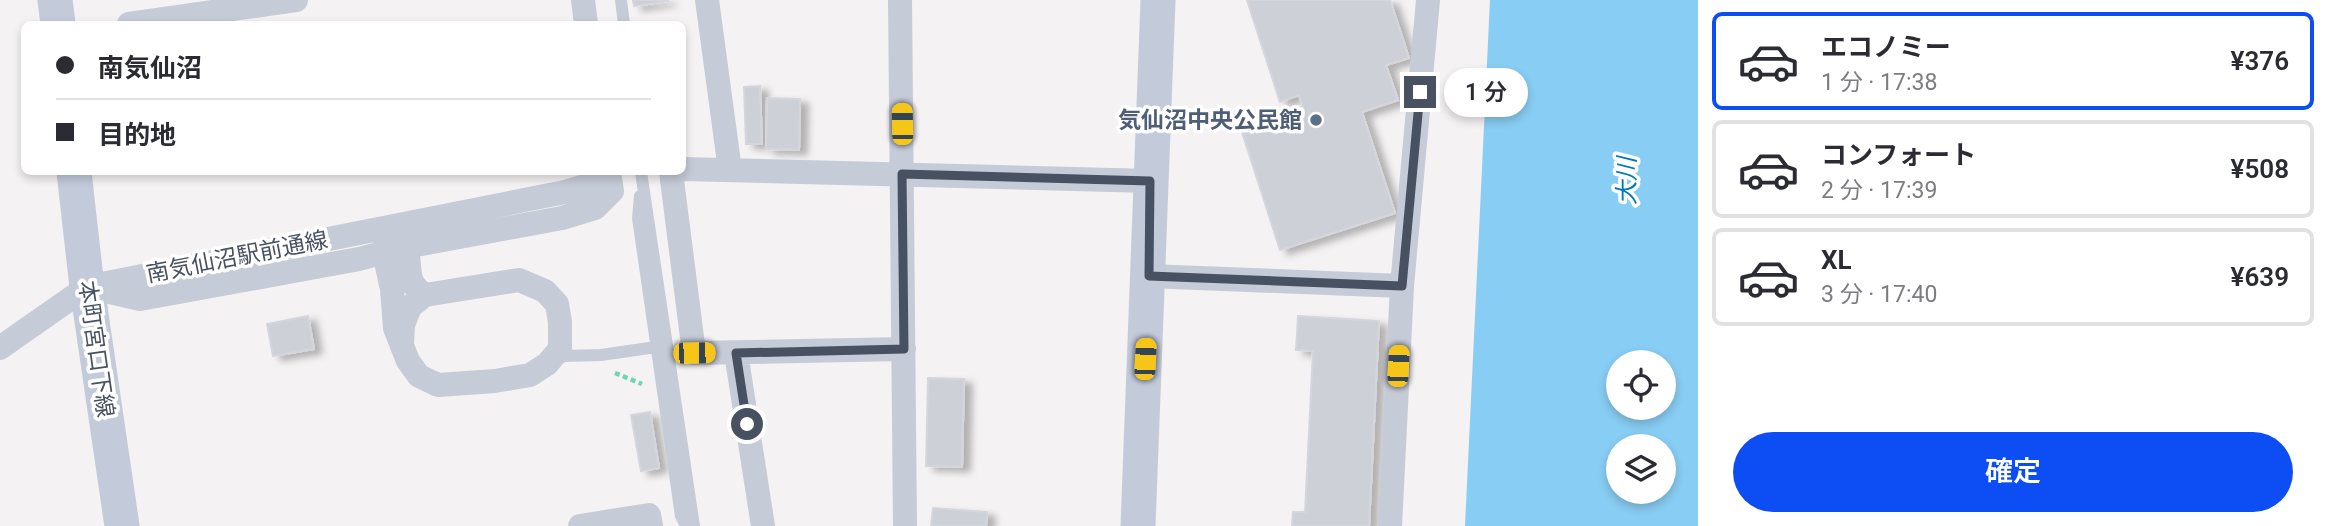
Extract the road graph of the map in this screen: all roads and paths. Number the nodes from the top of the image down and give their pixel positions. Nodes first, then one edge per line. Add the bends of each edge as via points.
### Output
1 (55, 0) edge
2 (296, 0) edge
3 (572, 0) edge
4 (583, 0) edge
5 (621, 0) edge
6 (706, 0) edge
7 (900, 0) edge
8 (1158, 0) edge
9 (1428, 0) edge
10 (235, 4) edge
11 (58, 21) edge
12 (145, 21) edge
13 (576, 21) edge
14 (586, 21) edge
15 (624, 21) edge
16 (686, 169) edge
17 (730, 170) junction
18 (902, 174) junction
19 (74, 175) edge
20 (592, 175) edge
21 (609, 175) edge
22 (642, 175) edge
23 (671, 175) edge
24 (1150, 181) junction
25 (387, 228) junction
26 (395, 250) junction
27 (1149, 276) junction
28 (1402, 286) junction
29 (87, 287) junction
30 (425, 295) junction
31 (560, 335) junction
32 (402, 344) junction
33 (662, 346) junction
34 (0, 348) edge
35 (904, 349) junction
36 (736, 353) junction
37 (581, 356) junction
38 (547, 364) junction
39 (122, 526) edge
40 (579, 526) edge
41 (651, 526) edge
42 (686, 526) edge
43 (694, 526) edge
44 (763, 526) edge
45 (905, 526) edge
46 (1138, 526) edge
47 (1390, 526) edge

1 - 11 street
2 - 10 street
3 - 13 street
4 - 14 street
5 - 15 lane
6 - 17 street
7 - 18 street
8 - 24 street
9 - 28 street
10 - 12 street
16 - 17 street
17 - 18 street
18 - 24 street
18 - 35 street
19 - 29 street, 本町宮口下線
20 - 25 street, 南気仙沼駅前通線 via 588,185 565,192
21 - 26 street, 南気仙沼駅前通線 via 612,191 595,208
22 - 33 lane via 638,218
23 - 36 street via 694,353
24 - 27 street
25 - 26 street
25 - 29 street, 南気仙沼駅前通線
26 - 29 street, 南気仙沼駅前通線 via 140,299
26 - 30 street via 416,289
26 - 32 street via 392,289 395,328
27 - 28 street
27 - 46 street
28 - 47 street
29 - 34 street, 南気仙沼駅前通線
29 - 39 street, 本町宮口下線
30 - 31 street via 519,280 545,290 557,304
30 - 32 street via 410,307
31 - 37 lane via 567,348
31 - 38 street via 560,349
32 - 38 street via 419,376 438,385 530,375
33 - 37 lane
33 - 42 lane via 681,516
33 - 43 lane
35 - 36 street
35 - 45 street
36 - 44 street
37 - 38 lane via 564,356
40 - 41 street via 649,515

